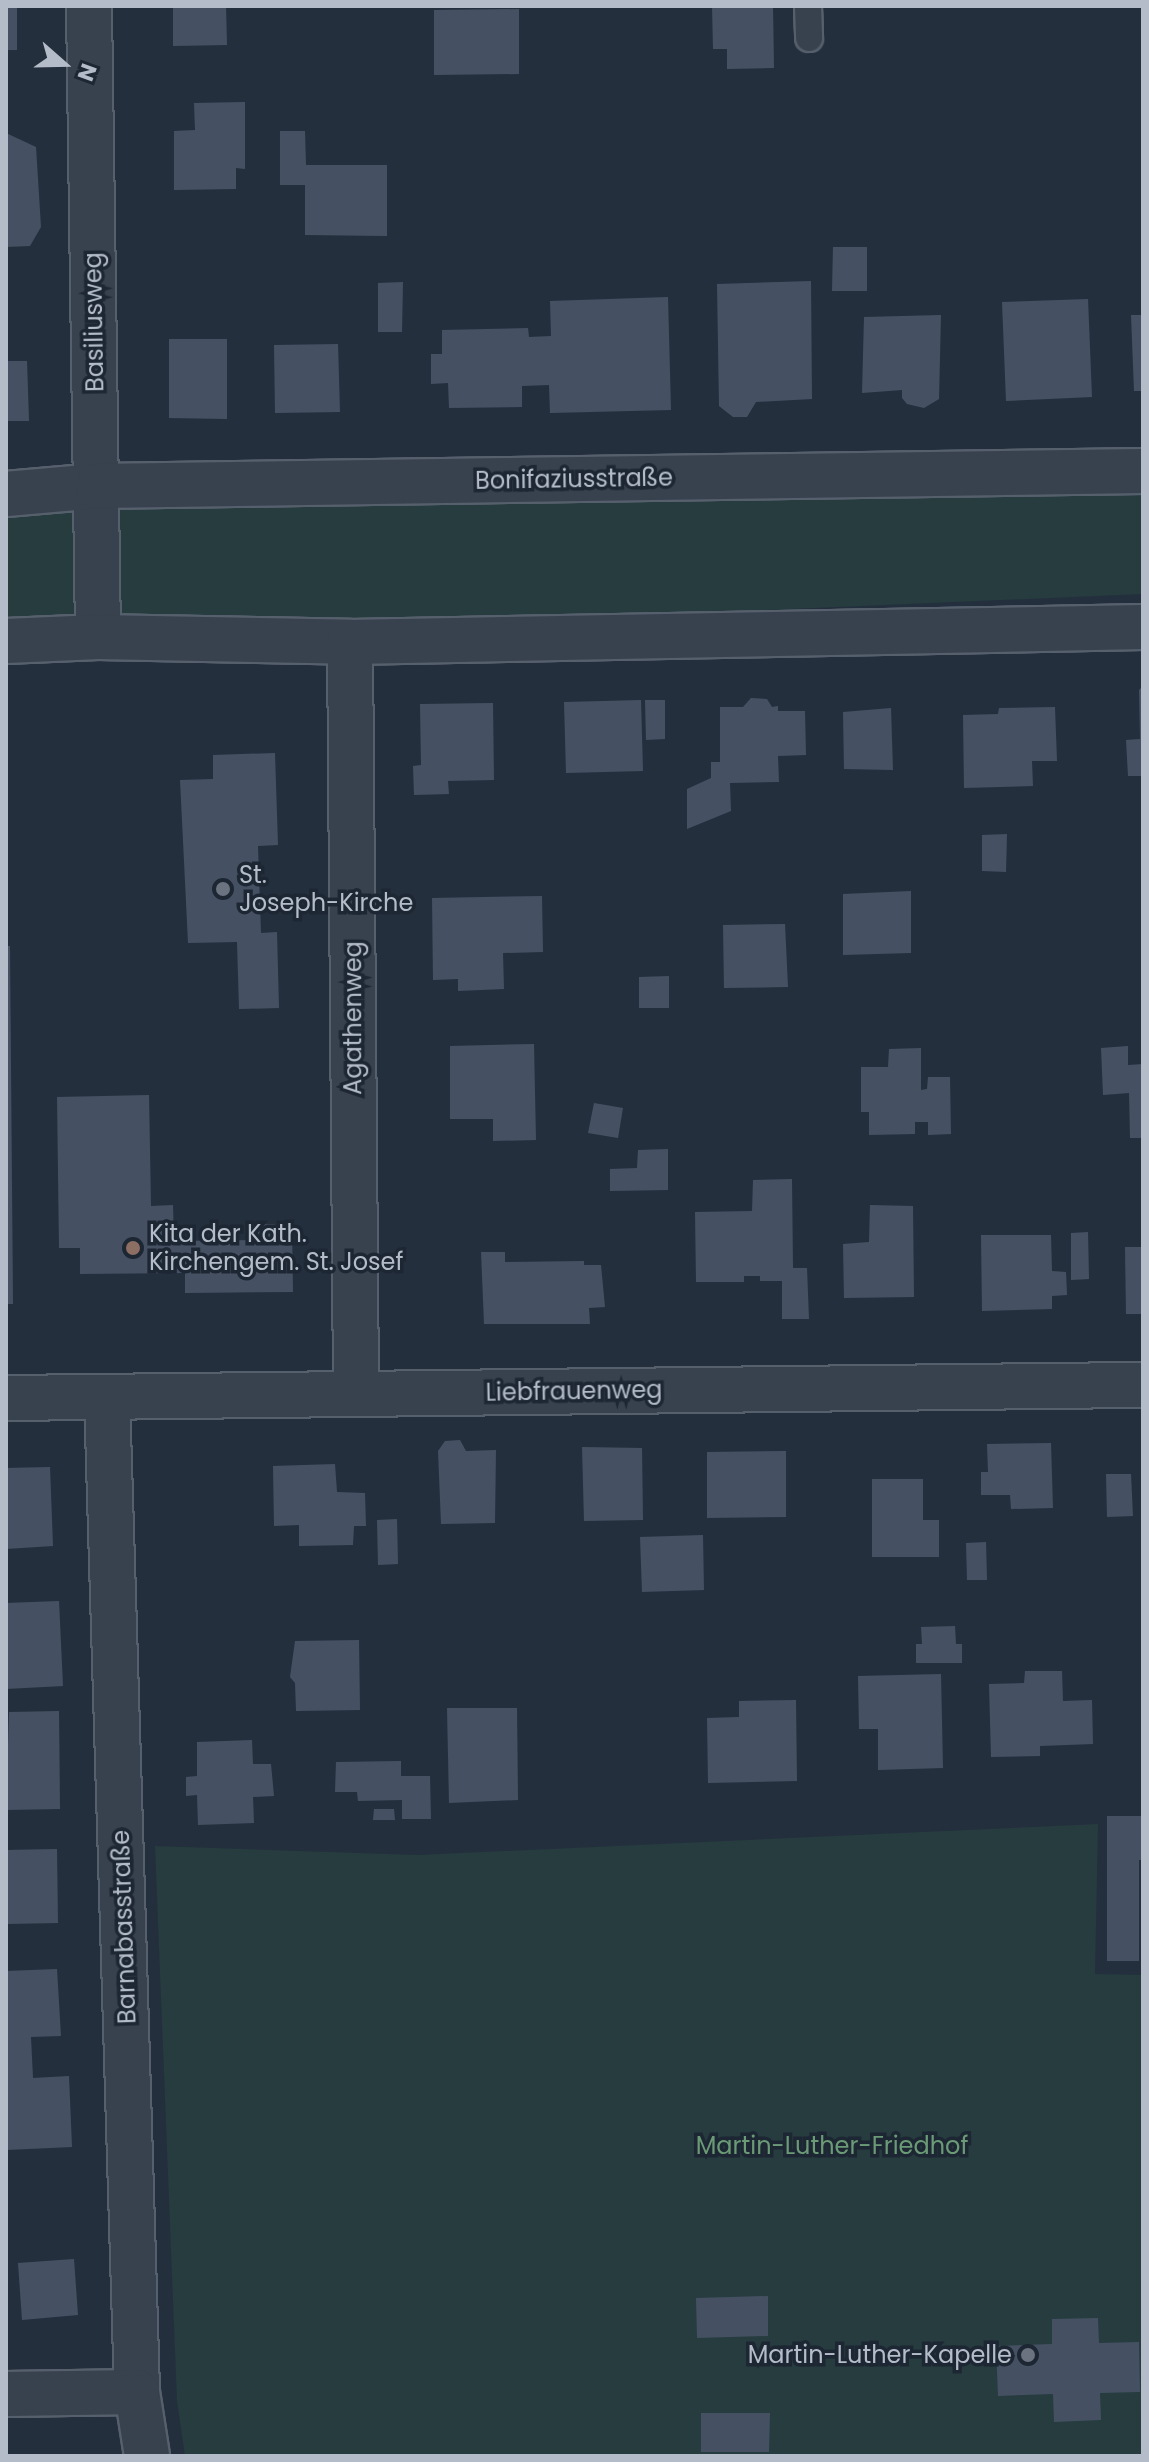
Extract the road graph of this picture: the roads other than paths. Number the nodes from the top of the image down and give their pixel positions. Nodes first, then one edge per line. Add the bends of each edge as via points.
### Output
1 (89, 6) edge
2 (808, 6) edge
3 (809, 38) dead end
4 (1143, 471) edge
5 (98, 486) junction
6 (6, 494) edge
7 (1143, 627) edge
8 (98, 637) junction
9 (6, 641) edge
10 (350, 642) junction
11 (1143, 1385) edge
12 (356, 1394) junction
13 (107, 1397) junction
14 (6, 1398) edge
15 (137, 2392) junction
16 (6, 2394) edge
17 (147, 2456) edge

1 - 5 street, Basiliusweg
2 - 3 lane
4 - 5 street, Bonifaziusstraße
5 - 6 street, Bonifaziusstraße
5 - 8 street, Basiliusweg
7 - 10 street
8 - 9 street
8 - 10 street
10 - 12 street, Agathenweg
11 - 12 street, Liebfrauenweg
12 - 13 street, Liebfrauenweg
13 - 14 street, Liebfrauenweg
13 - 15 street, Barnabasstraße
15 - 16 street
15 - 17 street, Barnabasstraße

